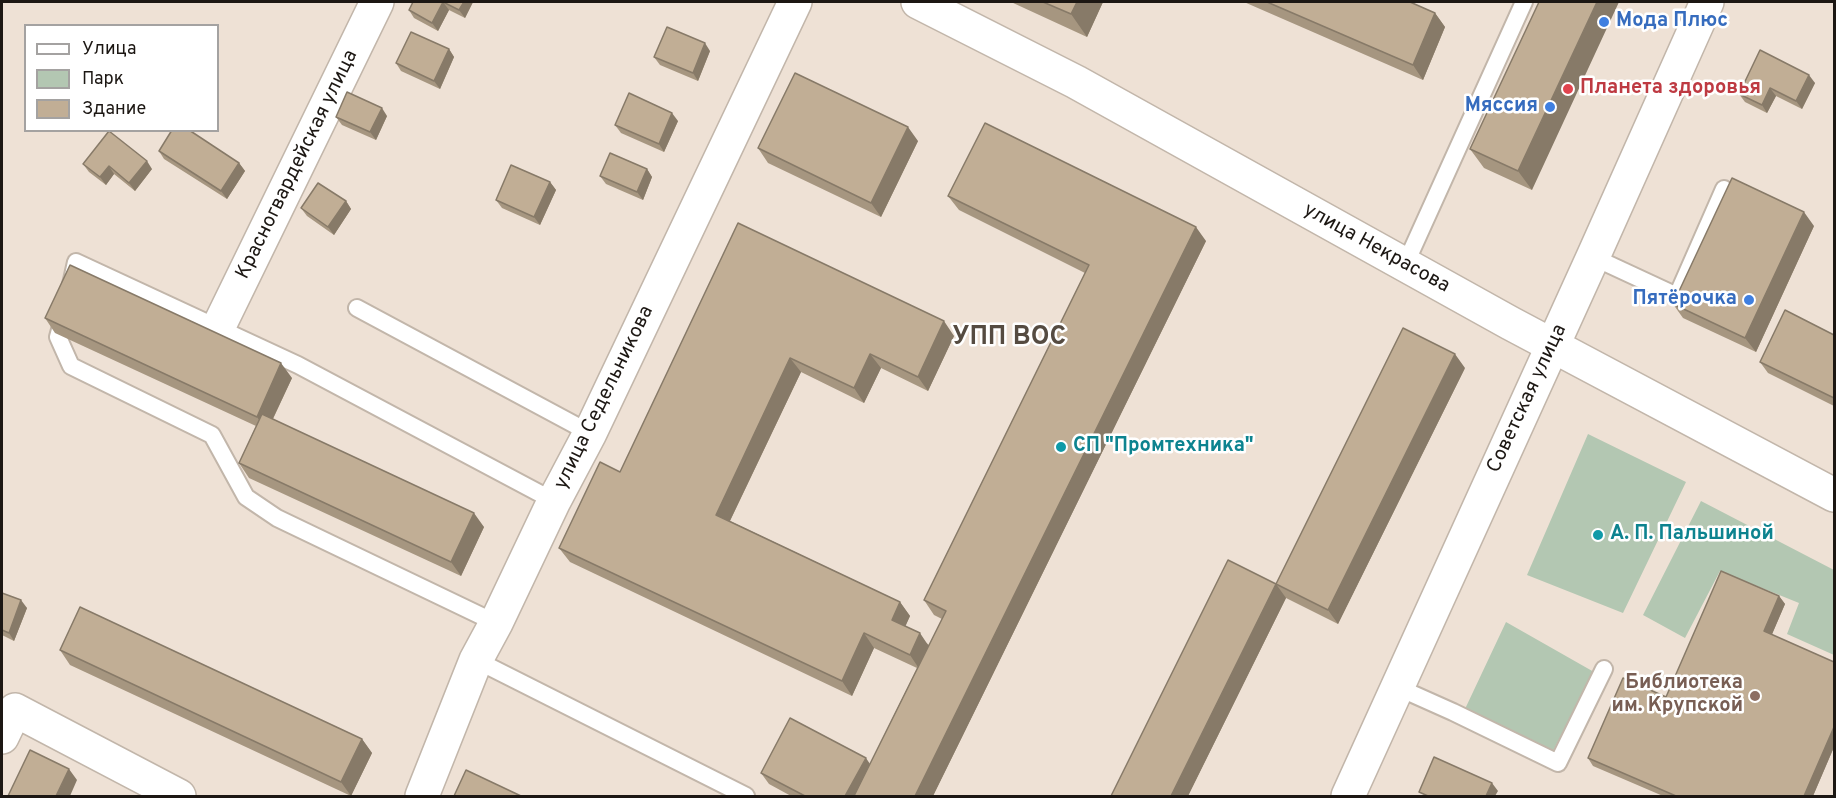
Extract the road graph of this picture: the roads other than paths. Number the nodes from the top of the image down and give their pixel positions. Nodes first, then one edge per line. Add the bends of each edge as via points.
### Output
1 (377, 2) edge
2 (795, 2) edge
3 (918, 2) edge
4 (1524, 2) edge
5 (1707, 2) edge
6 (1724, 189) edge
7 (1593, 256) junction
8 (1406, 265) junction
9 (357, 308) dead end
10 (219, 328) junction
11 (1552, 345) junction
12 (590, 433) junction
13 (1834, 495) edge
14 (554, 501) junction
15 (496, 623) junction
16 (476, 660) junction
17 (1604, 669) dead end
18 (1397, 687) junction
19 (8, 723) edge
20 (179, 796) edge
21 (422, 796) edge
22 (746, 796) edge
23 (1348, 796) edge

1 - 10 street, Красногвардейская улица
2 - 12 street, улица Седельникова
3 - 8 street, улица Некрасова via 1076,82
4 - 8 lane
5 - 7 street, Советская улица
6 - 7 lane via 1677,296
7 - 11 street, Советская улица
8 - 11 street, улица Некрасова
9 - 12 lane
10 - 14 lane via 298,365
10 - 15 lane via 76,262 58,337 71,366 212,435 246,498 277,518
11 - 13 street, улица Некрасова
11 - 18 street, Советская улица
12 - 14 street, улица Седельникова
14 - 15 street, улица Седельникова
15 - 16 street, улица Седельникова
16 - 21 street, улица Седельникова
16 - 22 lane
17 - 18 lane via 1558,763
18 - 23 street, Советская улица
19 - 20 street

